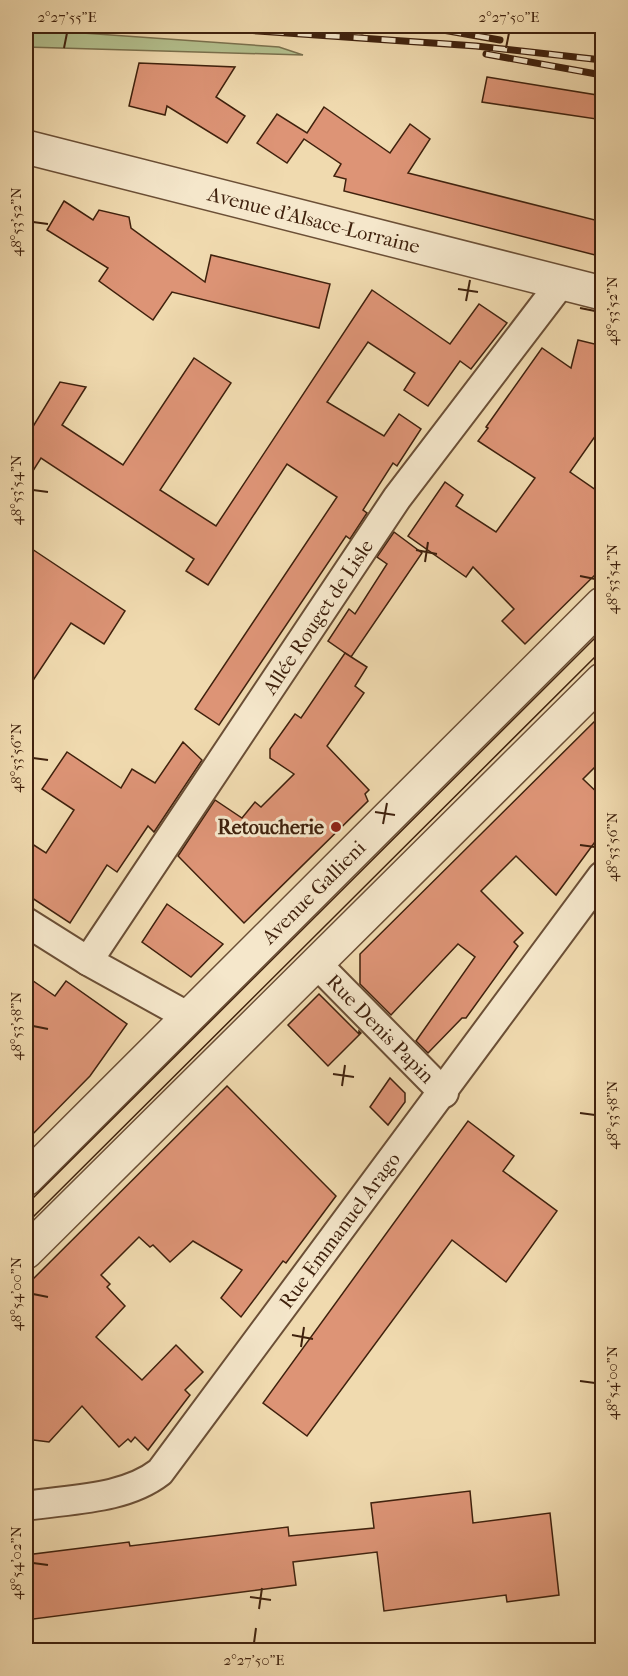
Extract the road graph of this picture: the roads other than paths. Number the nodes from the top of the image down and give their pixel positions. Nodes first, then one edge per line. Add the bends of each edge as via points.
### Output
1 (26, 147) edge
2 (561, 283) junction
3 (603, 293) edge
4 (603, 604) edge
5 (603, 680) edge
6 (603, 876) edge
7 (26, 922) edge
8 (88, 961) junction
9 (316, 963) junction
10 (189, 1017) junction
11 (444, 1093) junction
12 (26, 1179) edge
13 (26, 1252) edge
14 (26, 1506) edge

1 - 2 street, Avenue d'Alsace-Lorraine
2 - 3 street, Avenue d'Alsace-Lorraine
2 - 8 street, Allée Rouget de Lisle via 397,498
4 - 10 street, Avenue Gallieni
5 - 9 street
6 - 11 street, Rue Emmanuel Arago
7 - 8 street
8 - 10 street
9 - 11 street, Rue Denis Papin
9 - 13 street
10 - 12 street, Avenue Gallieni
11 - 14 street, Rue Emmanuel Arago via 160,1472 144,1485 122,1491

